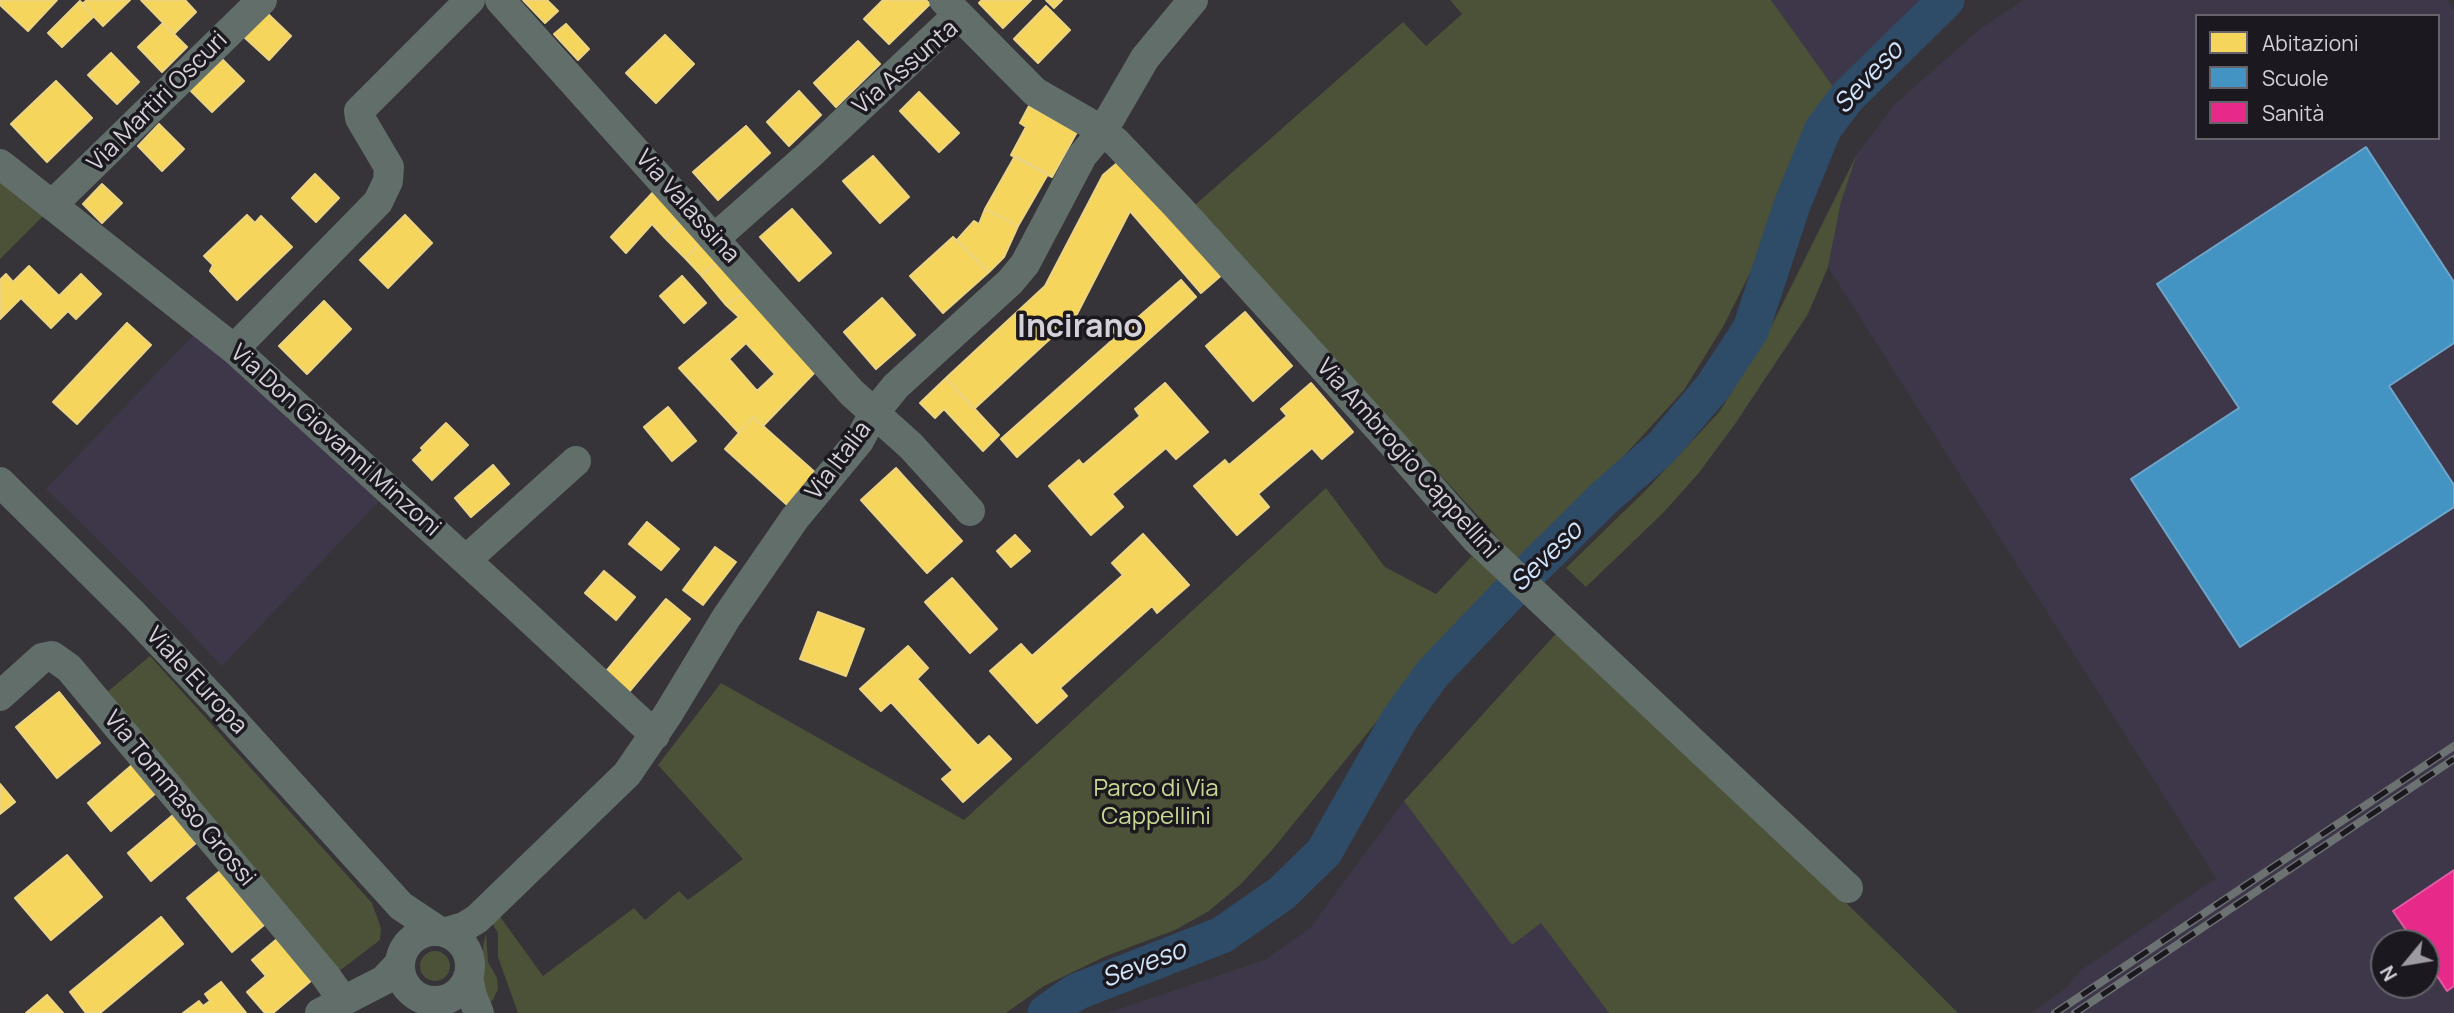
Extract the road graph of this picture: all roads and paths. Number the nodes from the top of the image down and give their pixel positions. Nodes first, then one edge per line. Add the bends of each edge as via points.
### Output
1 (262, 0) edge
2 (470, 0) edge
3 (500, 0) edge
4 (1193, 0) edge
5 (951, 8) edge
6 (1102, 132) junction
7 (0, 164) edge
8 (53, 204) junction
9 (715, 238) junction
10 (234, 349) junction
11 (874, 413) junction
12 (576, 461) dead end
13 (0, 482) edge
14 (970, 512) dead end
15 (466, 560) junction
16 (0, 696) edge
17 (654, 736) junction
18 (383, 888) junction
19 (1848, 888) dead end
20 (477, 919) junction
21 (442, 931) junction
22 (400, 958) junction
23 (468, 967) junction
24 (370, 988) junction
25 (431, 1002) edge
26 (331, 1006) edge
27 (478, 1013) edge

1 - 8 street, Via Martiri Oscuri
2 - 10 street via 359,111 390,172 374,207
3 - 9 street, Via Valassina
4 - 6 street, Via Italia via 1145,58
5 - 6 street, Via Assunta via 1035,92
5 - 9 street, Via Assunta via 809,155
6 - 11 street, Via Italia via 1082,156 1025,264 895,386
6 - 19 street, Via Ambrogio Cappellini via 1177,206 1475,538
7 - 8 street, Via Don Giovanni Minzoni
8 - 10 street, Via Don Giovanni Minzoni
9 - 11 street, Via Valassina
10 - 15 street, Via Don Giovanni Minzoni
11 - 14 street, Via Valassina via 911,446
11 - 17 street, Via Italia via 859,441 795,518 726,618
12 - 15 street
13 - 18 street, Viale Europa via 219,705
15 - 17 street, Via Don Giovanni Minzoni
16 - 26 street, Via Tommaso Grossi via 42,657 52,656 69,668 330,982
17 - 20 street, Via Italia via 627,774
18 - 21 street, Viale Europa via 401,906
18 - 22 street, Viale Europa via 395,917
20 - 21 street, Via Italia
20 - 23 street
21 - 22 street via 416,935
21 - 23 street via 464,946
22 - 24 street via 384,979
22 - 25 street via 405,984
23 - 25 street via 463,988
23 - 27 street
24 - 25 street
24 - 26 street

